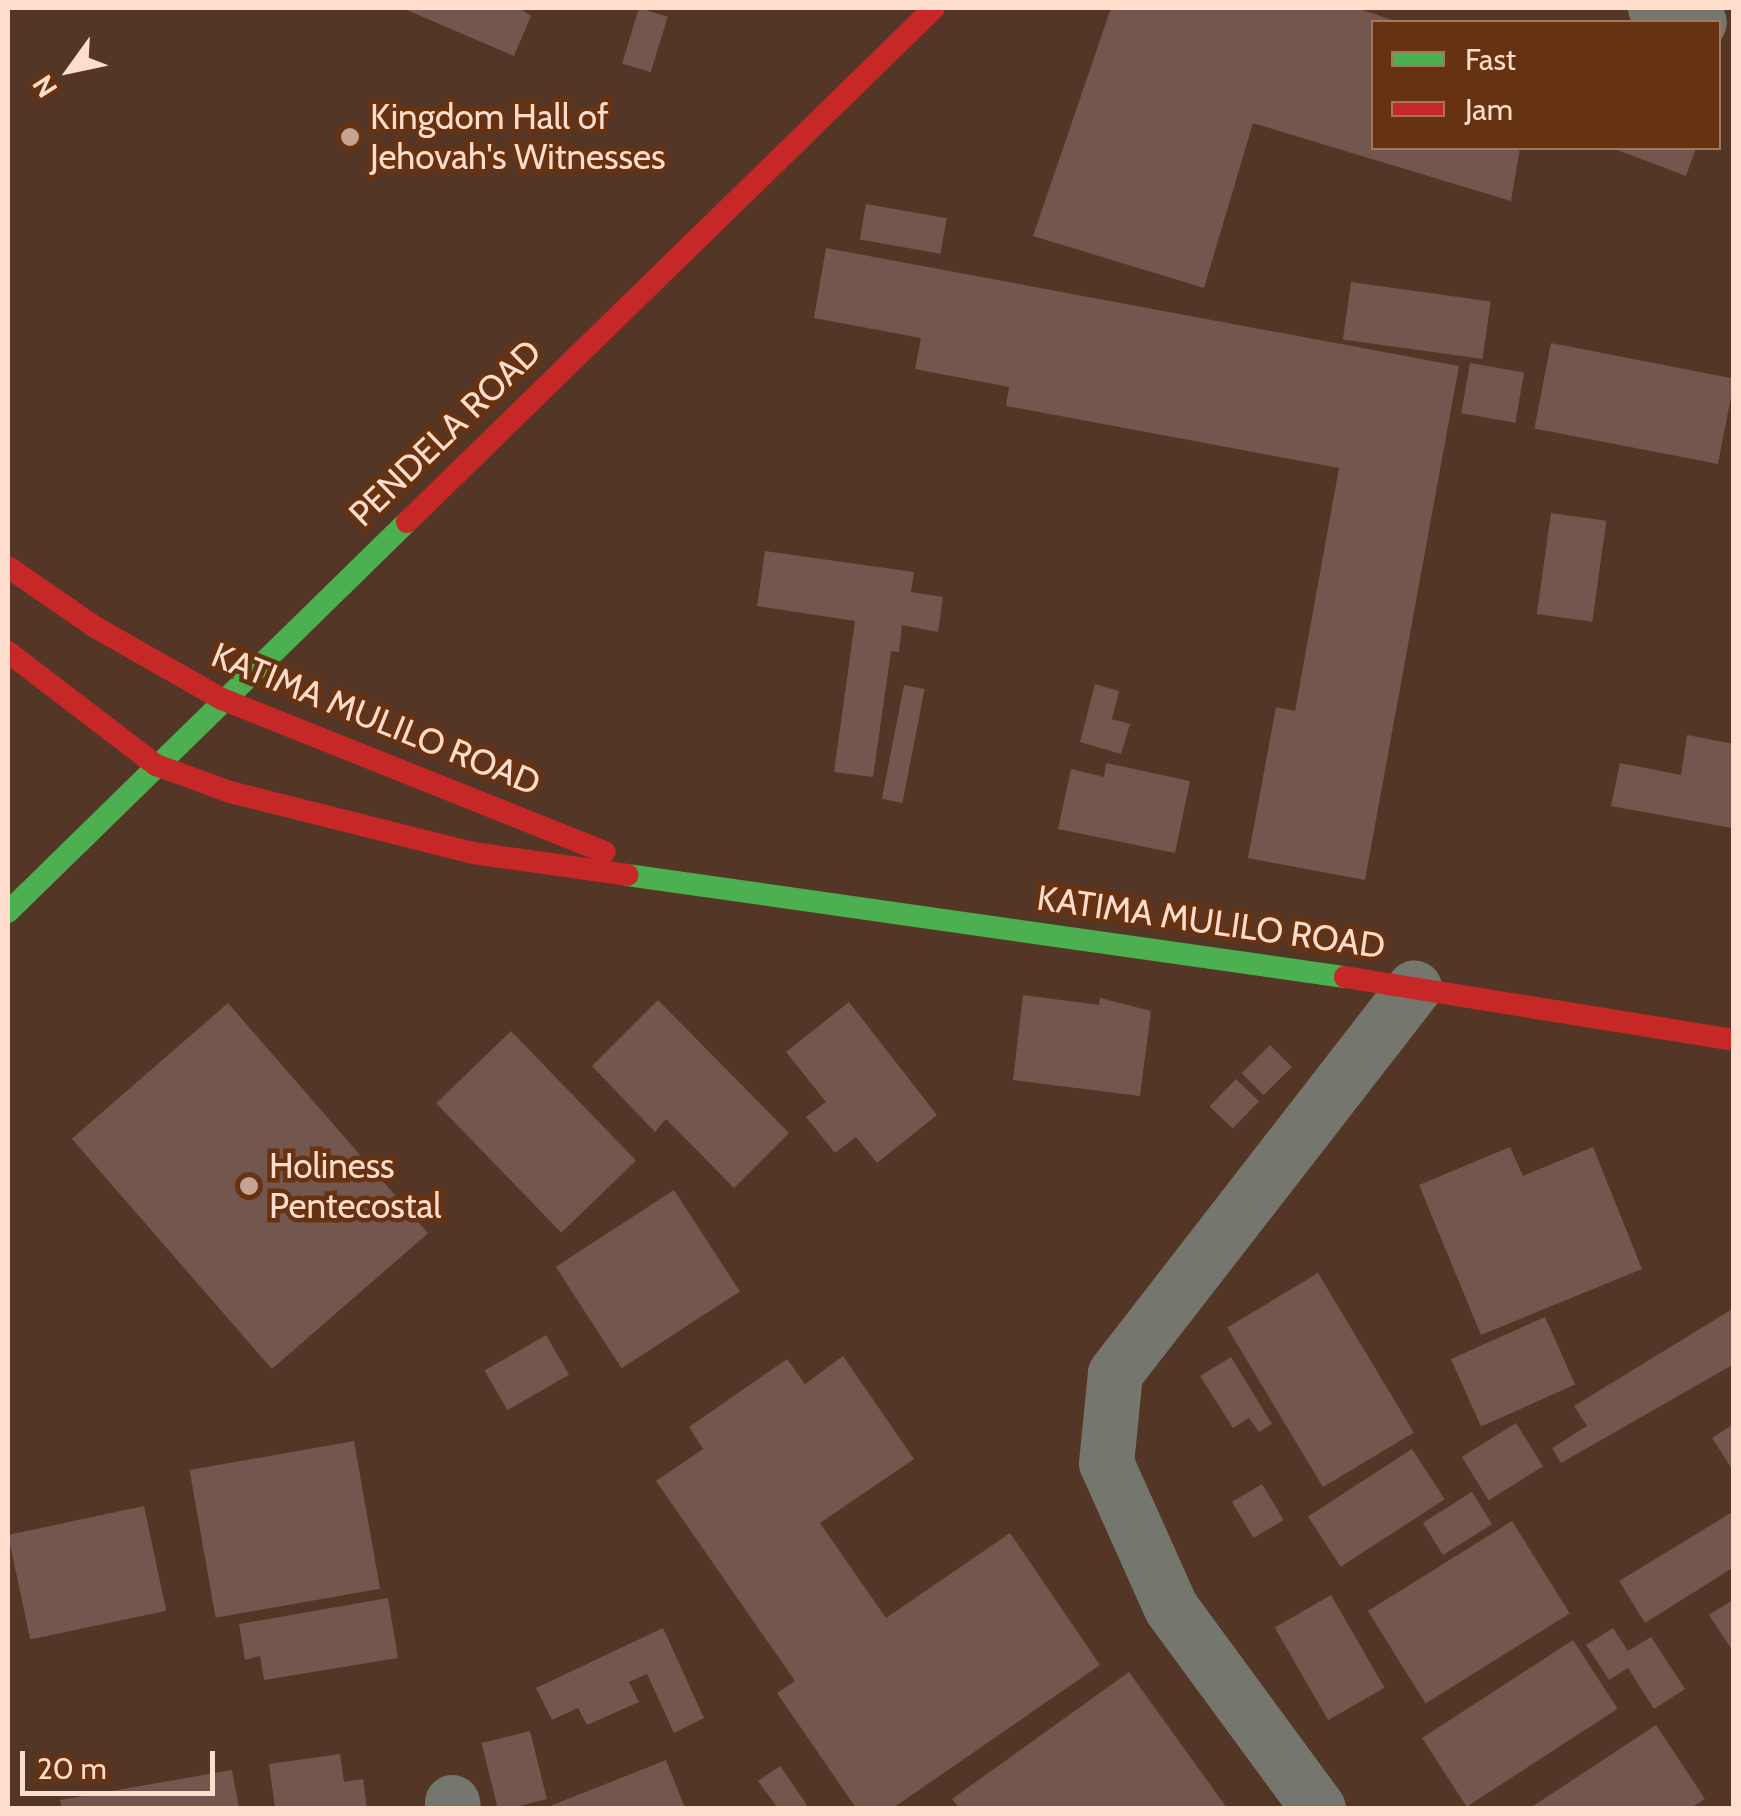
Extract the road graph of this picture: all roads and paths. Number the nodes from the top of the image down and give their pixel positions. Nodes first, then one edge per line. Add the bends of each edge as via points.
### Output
1 (934, 8) edge
2 (1655, 8) edge
3 (1693, 20) edge
4 (8, 567) edge
5 (8, 652) edge
6 (222, 699) junction
7 (156, 765) junction
8 (677, 882) junction
9 (8, 912) edge
10 (1414, 987) junction
11 (1734, 1040) edge
12 (1318, 1808) edge

1 - 6 main road, PENDELA ROAD
2 - 3 street
4 - 6 main road, KATIMA MULILO ROAD via 95,627
5 - 7 main road, KATIMA MULILO ROAD
6 - 7 main road, PENDELA ROAD
6 - 8 main road, KATIMA MULILO ROAD
7 - 8 main road, KATIMA MULILO ROAD via 230,792 472,853
7 - 9 main road, PENDELA ROAD
8 - 10 main road, KATIMA MULILO ROAD
10 - 11 main road, KATIMA MULILO ROAD
10 - 12 street via 1115,1373 1106,1464 1171,1608

